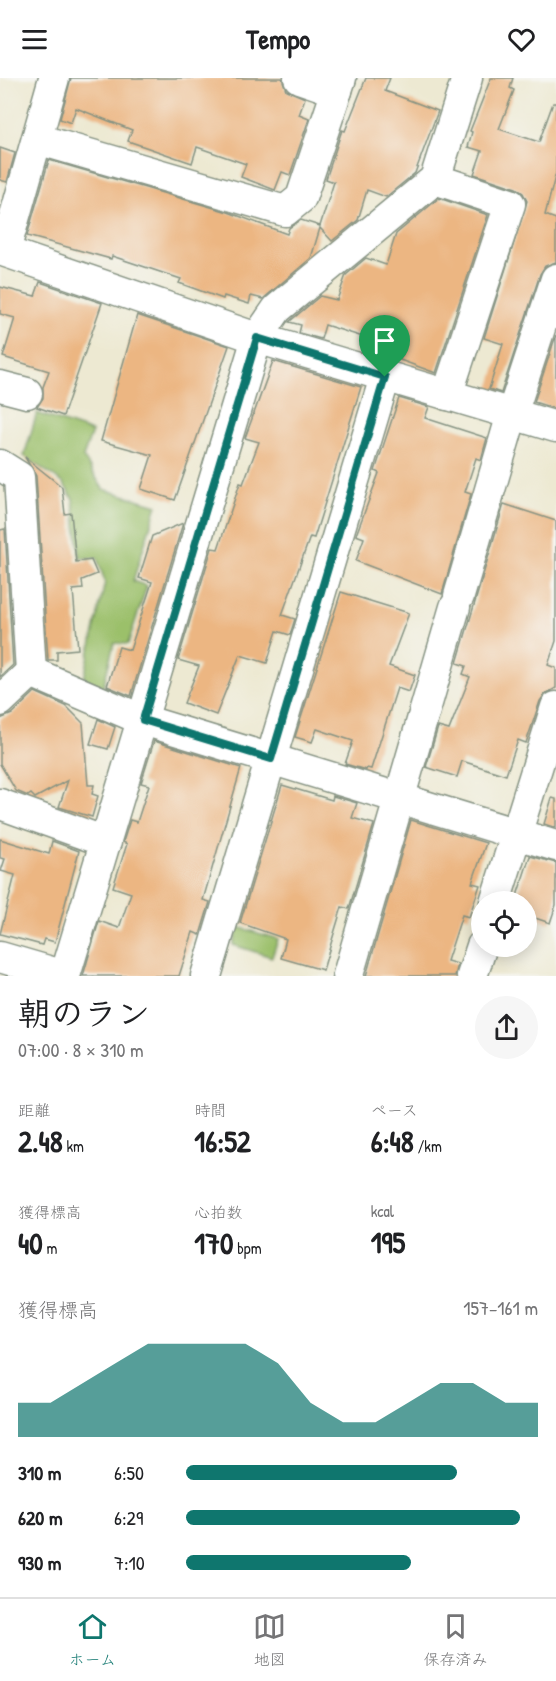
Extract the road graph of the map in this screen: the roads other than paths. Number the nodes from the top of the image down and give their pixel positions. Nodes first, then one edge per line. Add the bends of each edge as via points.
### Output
1 (54, 78) edge
2 (299, 78) edge
3 (467, 78) edge
4 (339, 84) edge
5 (37, 139) junction
6 (435, 179) junction
7 (2, 250) edge
8 (556, 279) edge
9 (257, 338) junction
10 (385, 377) junction
11 (447, 395) junction
12 (512, 414) junction
13 (556, 428) edge
14 (0, 465) edge
15 (31, 672) junction
16 (0, 701) edge
17 (556, 707) edge
18 (143, 720) junction
19 (271, 759) junction
20 (400, 797) junction
21 (0, 804) edge
22 (516, 834) junction
23 (106, 842) junction
24 (556, 846) edge
25 (498, 891) edge
26 (0, 957) edge
27 (478, 957) edge
28 (348, 975) edge
29 (65, 976) edge
30 (206, 976) edge
31 (472, 976) edge

1 - 5 street
2 - 4 street
3 - 6 street
4 - 5 street via 301,198 285,211
5 - 7 street
6 - 9 street via 277,309
6 - 11 street via 510,204
7 - 9 street
8 - 12 street
9 - 10 street
9 - 18 street
10 - 11 street
10 - 19 street
11 - 12 street
12 - 13 street
12 - 20 street
14 - 15 street via 19,477
15 - 16 street
15 - 18 street
17 - 22 street
18 - 19 street
18 - 23 street
19 - 20 street
19 - 30 street
20 - 22 street
20 - 28 street
21 - 23 street
22 - 24 street
22 - 25 street
23 - 29 street
26 - 29 street
27 - 31 street

